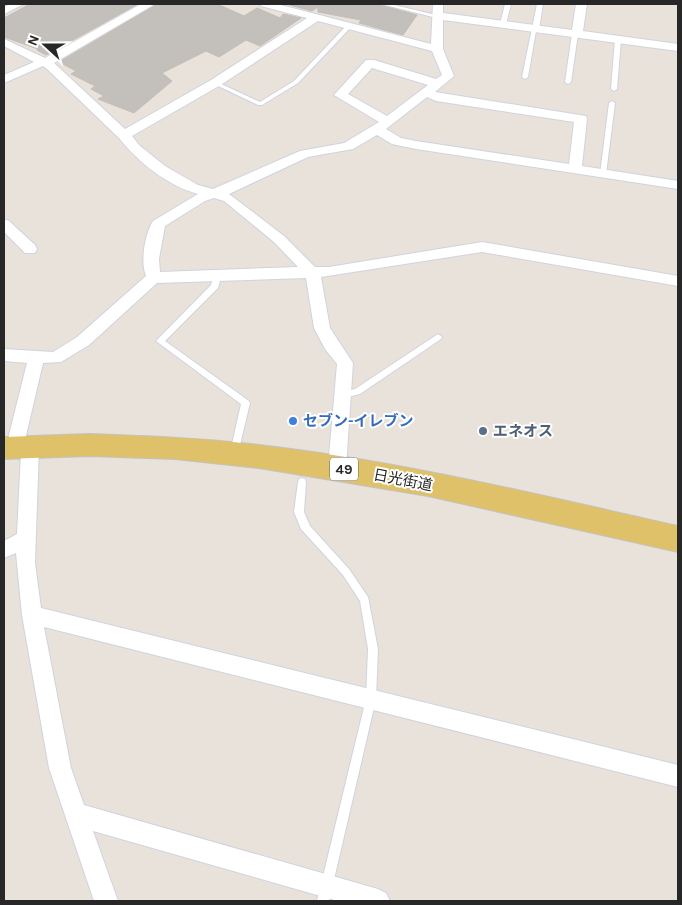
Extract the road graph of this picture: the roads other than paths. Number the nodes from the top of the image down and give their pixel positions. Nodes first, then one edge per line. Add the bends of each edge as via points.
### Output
1 (18, 4) edge
2 (150, 4) edge
3 (265, 4) edge
4 (384, 4) edge
5 (508, 4) edge
6 (540, 4) edge
7 (582, 4) edge
8 (438, 10) edge
9 (4, 11) edge
10 (317, 18) junction
11 (503, 24) junction
12 (349, 26) junction
13 (535, 29) junction
14 (576, 34) junction
15 (618, 39) junction
16 (4, 42) edge
17 (678, 47) edge
18 (437, 49) junction
19 (45, 63) junction
20 (525, 77) dead end
21 (4, 79) edge
22 (568, 82) dead end
23 (215, 83) junction
24 (438, 84) junction
25 (614, 89) dead end
26 (426, 92) junction
27 (612, 103) dead end
28 (382, 125) junction
29 (124, 135) junction
30 (575, 170) junction
31 (603, 174) junction
32 (678, 176) edge
33 (678, 185) edge
34 (213, 194) junction
35 (4, 224) edge
36 (30, 249) dead end
37 (312, 273) junction
38 (218, 274) junction
39 (155, 278) junction
40 (678, 281) edge
41 (438, 337) dead end
42 (4, 355) edge
43 (36, 358) junction
44 (344, 395) junction
45 (16, 447) edge
46 (234, 453) junction
47 (337, 468) junction
48 (302, 482) dead end
49 (25, 539) junction
50 (678, 539) edge
51 (4, 550) edge
52 (32, 615) junction
53 (371, 699) junction
54 (678, 776) edge
55 (75, 814) junction
56 (324, 894) edge
57 (106, 901) edge
58 (378, 901) edge

1 - 9 street
2 - 19 street
3 - 10 street
4 - 8 lane
5 - 11 lane
6 - 13 lane
7 - 14 street
8 - 11 street
8 - 18 street
10 - 12 street
10 - 23 street
11 - 13 street
12 - 18 street
12 - 23 lane via 296,82 260,104
13 - 14 street
13 - 20 lane
14 - 15 street
14 - 22 lane
15 - 17 street
15 - 25 lane
16 - 19 street
18 - 24 street via 448,76
19 - 21 street
19 - 29 street
23 - 29 street
24 - 26 street
24 - 28 street via 370,63 340,95
26 - 28 street
26 - 30 street via 436,97 581,119
27 - 31 lane
28 - 30 street via 397,141
28 - 34 street via 348,146 305,154
29 - 34 street via 134,148 160,168 193,188
30 - 31 street
31 - 33 street
32 - 33 street
34 - 37 street via 229,198 279,239
34 - 39 street via 200,198 158,224 151,264
35 - 36 street
37 - 38 street
37 - 40 street via 350,270 482,248
37 - 44 street via 322,328 345,363
38 - 39 street
38 - 46 lane via 216,286 160,342 246,403
39 - 43 street via 77,344 55,358
41 - 44 lane via 357,392
42 - 43 street
43 - 45 street
44 - 47 street
45 - 46 main road, 日光街道 / 49 via 114,444
45 - 49 street
46 - 47 main road, 日光街道 / 49
47 - 50 main road, 日光街道 / 49
48 - 53 lane via 299,512 306,529 346,572 365,600 373,650
49 - 51 street
49 - 52 street
52 - 53 street
52 - 55 street via 60,768
53 - 54 street
53 - 56 lane
55 - 56 street
55 - 57 street
56 - 58 street

